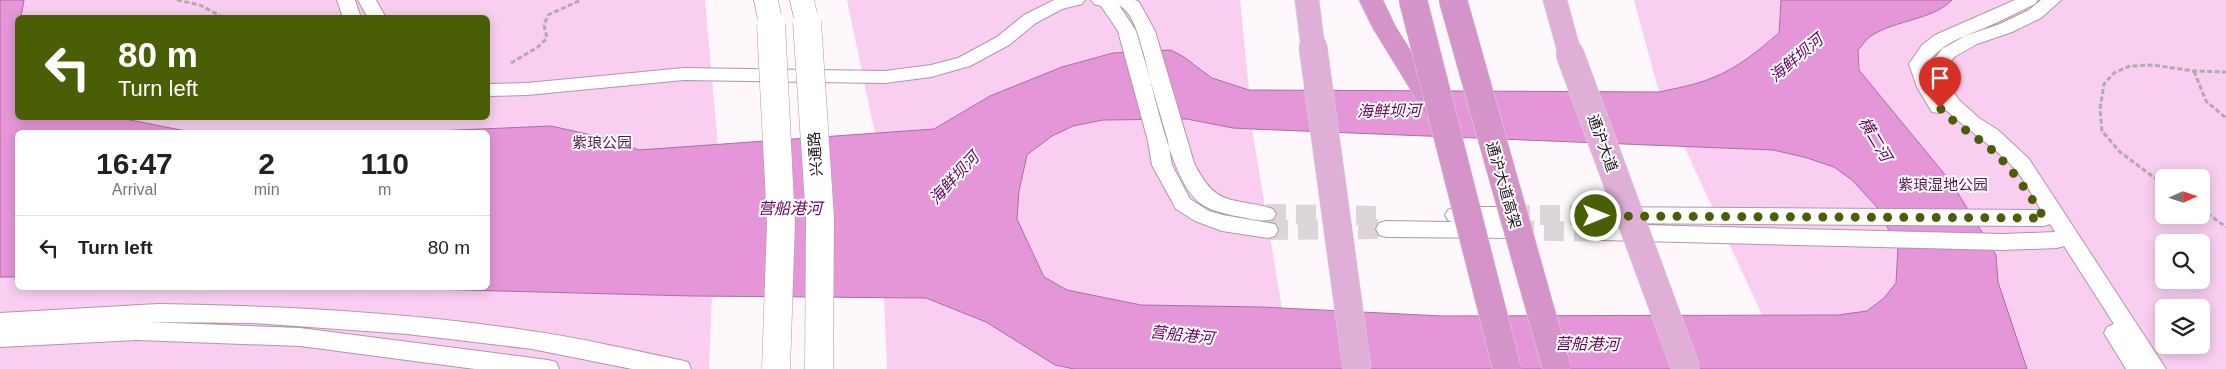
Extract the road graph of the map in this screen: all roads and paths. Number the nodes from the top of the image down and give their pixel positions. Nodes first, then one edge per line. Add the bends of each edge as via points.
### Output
1 (177, 0) edge
2 (346, 0) edge
3 (368, 0) edge
4 (581, 0) edge
5 (1040, 0) edge
6 (1076, 0) edge
7 (1100, 0) edge
8 (1122, 0) edge
9 (1307, 0) edge
10 (1371, 0) edge
11 (1413, 0) edge
12 (1453, 0) edge
13 (1555, 0) edge
14 (2029, 0) edge
15 (2052, 0) edge
16 (804, 11) edge
17 (768, 12) edge
18 (218, 15) edge
19 (351, 15) edge
20 (376, 15) edge
21 (504, 66) dead end
22 (2194, 70) junction
23 (2226, 72) edge
24 (490, 79) edge
25 (490, 90) edge
26 (2226, 118) edge
27 (1444, 124) junction
28 (2155, 178) edge
29 (2210, 215) edge
30 (2044, 218) junction
31 (1385, 223) tunnel mouth
32 (1512, 223) tunnel mouth
33 (2226, 227) edge
34 (2057, 240) junction
35 (0, 322) edge
36 (0, 338) edge
37 (548, 369) edge
38 (680, 369) edge
39 (776, 369) edge
40 (819, 369) edge
41 (1357, 369) edge
42 (1507, 369) edge
43 (1557, 369) edge
44 (1686, 369) edge
45 (2138, 369) edge
46 (2155, 369) edge

1 - 18 path via 200,5
2 - 19 street
3 - 20 street
4 - 21 path via 548,15 544,25 546,38 538,47
5 - 24 street via 990,38 959,56 925,65 878,68 684,65
6 - 25 street via 1056,5 1030,18 1003,41 964,62 931,71 885,77 684,74
7 - 8 street via 1107,1 1127,31 1162,164 1183,204 1209,218 1250,228 1267,222 1208,199 1196,187 1184,163 1146,31 1133,6
9 - 41 main road, bridge
10 - 27 highway
11 - 27 highway, bridge
12 - 43 highway, 通沪大道高架, bridge
13 - 44 main road, 通沪大道, bridge via 1570,54
14 - 30 street via 1941,39 1918,64 1932,100 2013,172
15 - 46 street via 2035,14 1948,53 1938,65 1938,83 1952,105 2022,164
16 - 40 street, 兴通路, bridge via 820,218
17 - 39 street, bridge via 781,223
22 - 23 path
22 - 26 path via 2206,101
22 - 28 path via 2130,66 2114,73 2104,84 2100,109 2102,131 2120,152
27 - 42 highway, bridge
29 - 33 path
30 - 34 street
30 - 34 street via 1872,216 1599,224 1886,239
31 - 32 street
34 - 45 street
35 - 38 street via 158,313 253,314 408,325 522,339
36 - 37 street via 137,331 300,337

